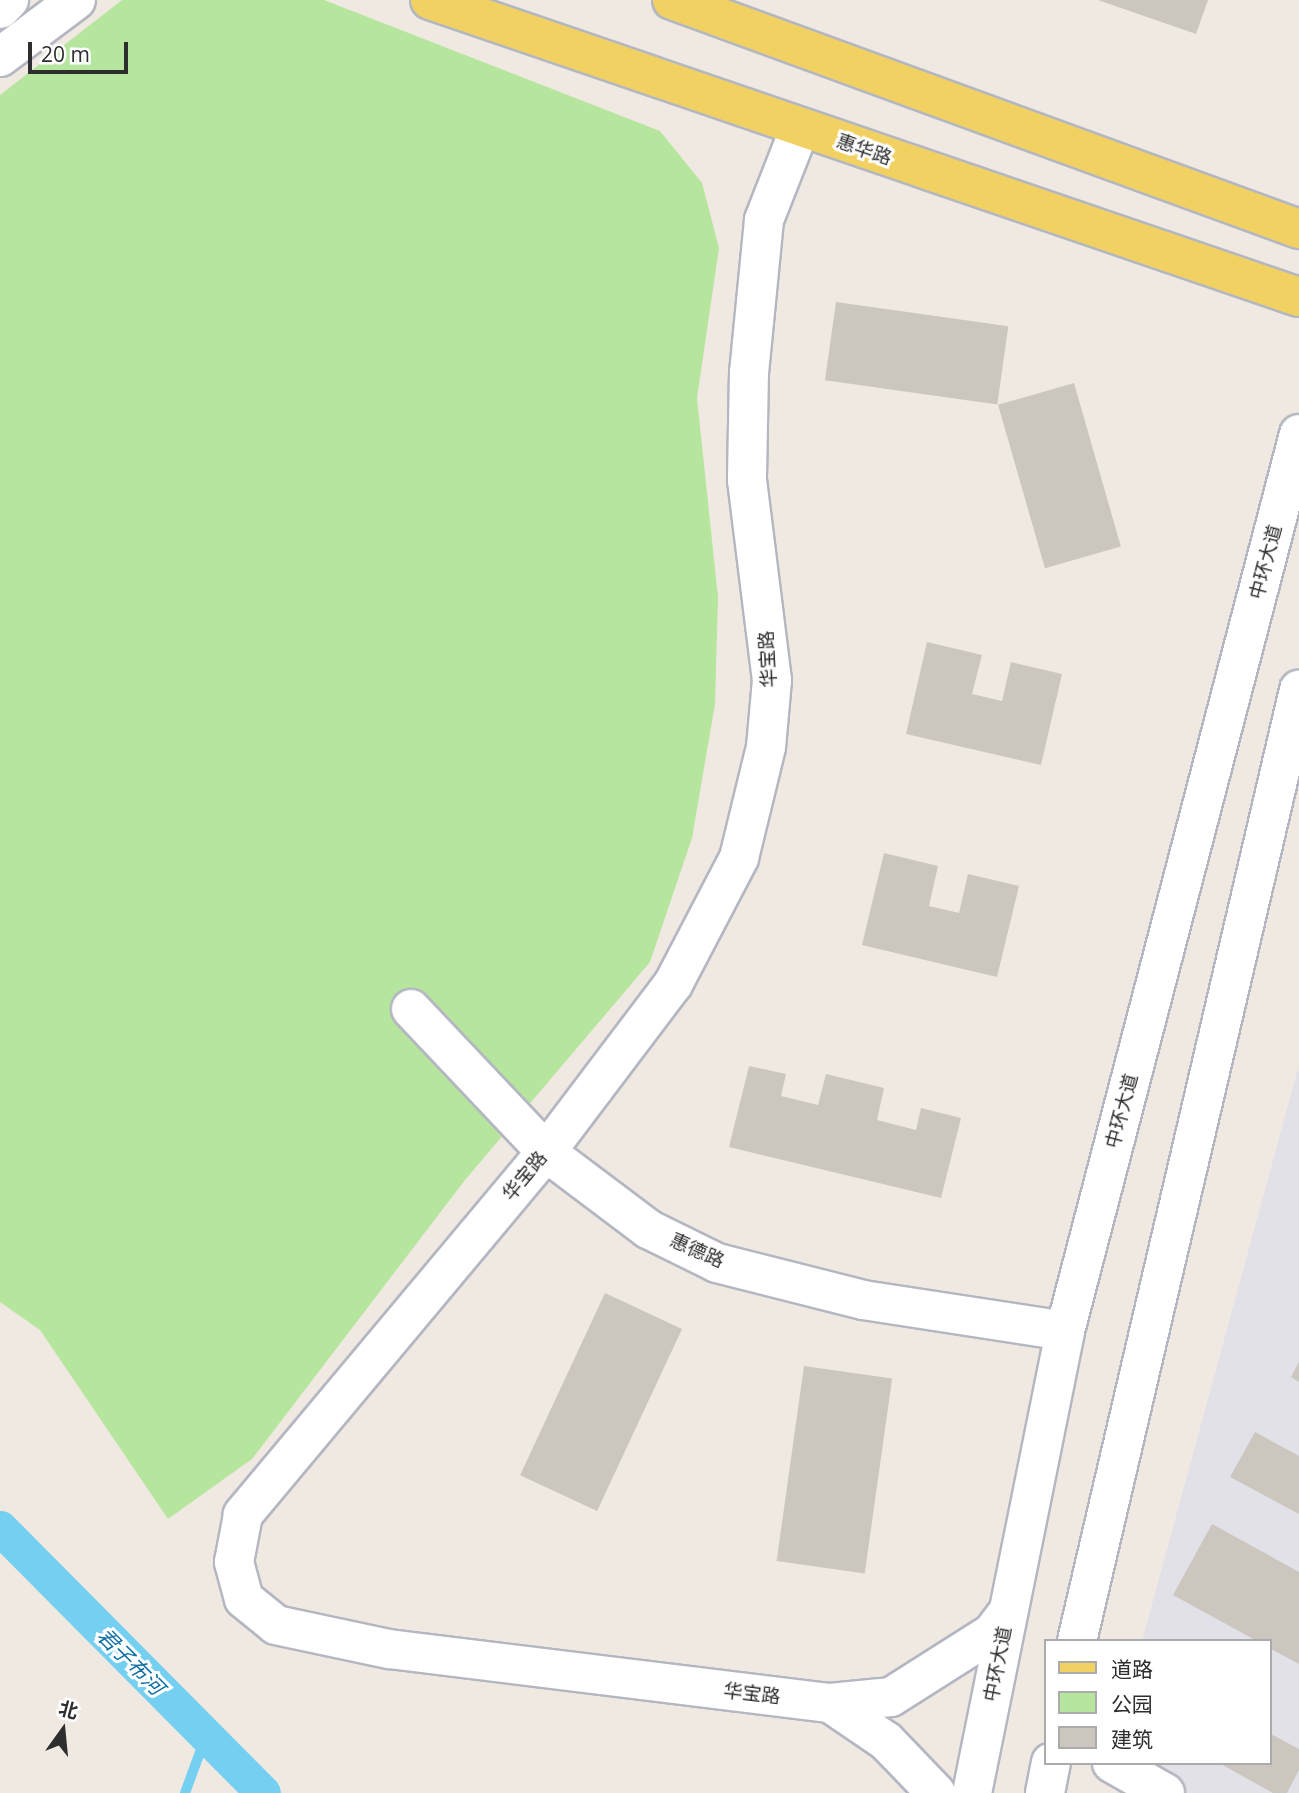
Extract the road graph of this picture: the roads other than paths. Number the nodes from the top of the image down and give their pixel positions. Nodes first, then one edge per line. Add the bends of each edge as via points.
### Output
1 (9, 0) edge
2 (76, 0) edge
3 (430, 0) edge
4 (671, 0) edge
5 (0, 9) edge
6 (0, 57) edge
7 (800, 128) junction
8 (1299, 229) edge
9 (1299, 297) edge
10 (1299, 434) edge
11 (1299, 690) edge
12 (411, 1009) dead end
13 (546, 1152) junction
14 (1065, 1331) junction
15 (1008, 1612) junction
16 (1077, 1639) edge
17 (830, 1703) junction
18 (1051, 1765) edge
19 (1116, 1765) edge
20 (936, 1793) edge
21 (972, 1793) edge
22 (1045, 1793) edge
23 (1165, 1793) edge

1 - 5 street
2 - 6 street
3 - 7 main road, 惠华路
4 - 8 main road
7 - 9 main road, 惠华路
7 - 13 street, 华宝路 via 764,220 749,372 747,480 772,680 766,747 739,858 673,984
10 - 14 street, 中环大道
11 - 16 street
12 - 13 street, 惠德路
13 - 14 street, 惠德路 via 648,1229 717,1263 863,1300
13 - 17 street, 华宝路 via 243,1515 234,1562 244,1599 276,1625 389,1649
14 - 15 street, 中环大道
15 - 17 street via 992,1633 891,1697
15 - 21 street, 中环大道
17 - 20 street via 886,1741
18 - 22 street
19 - 23 street

